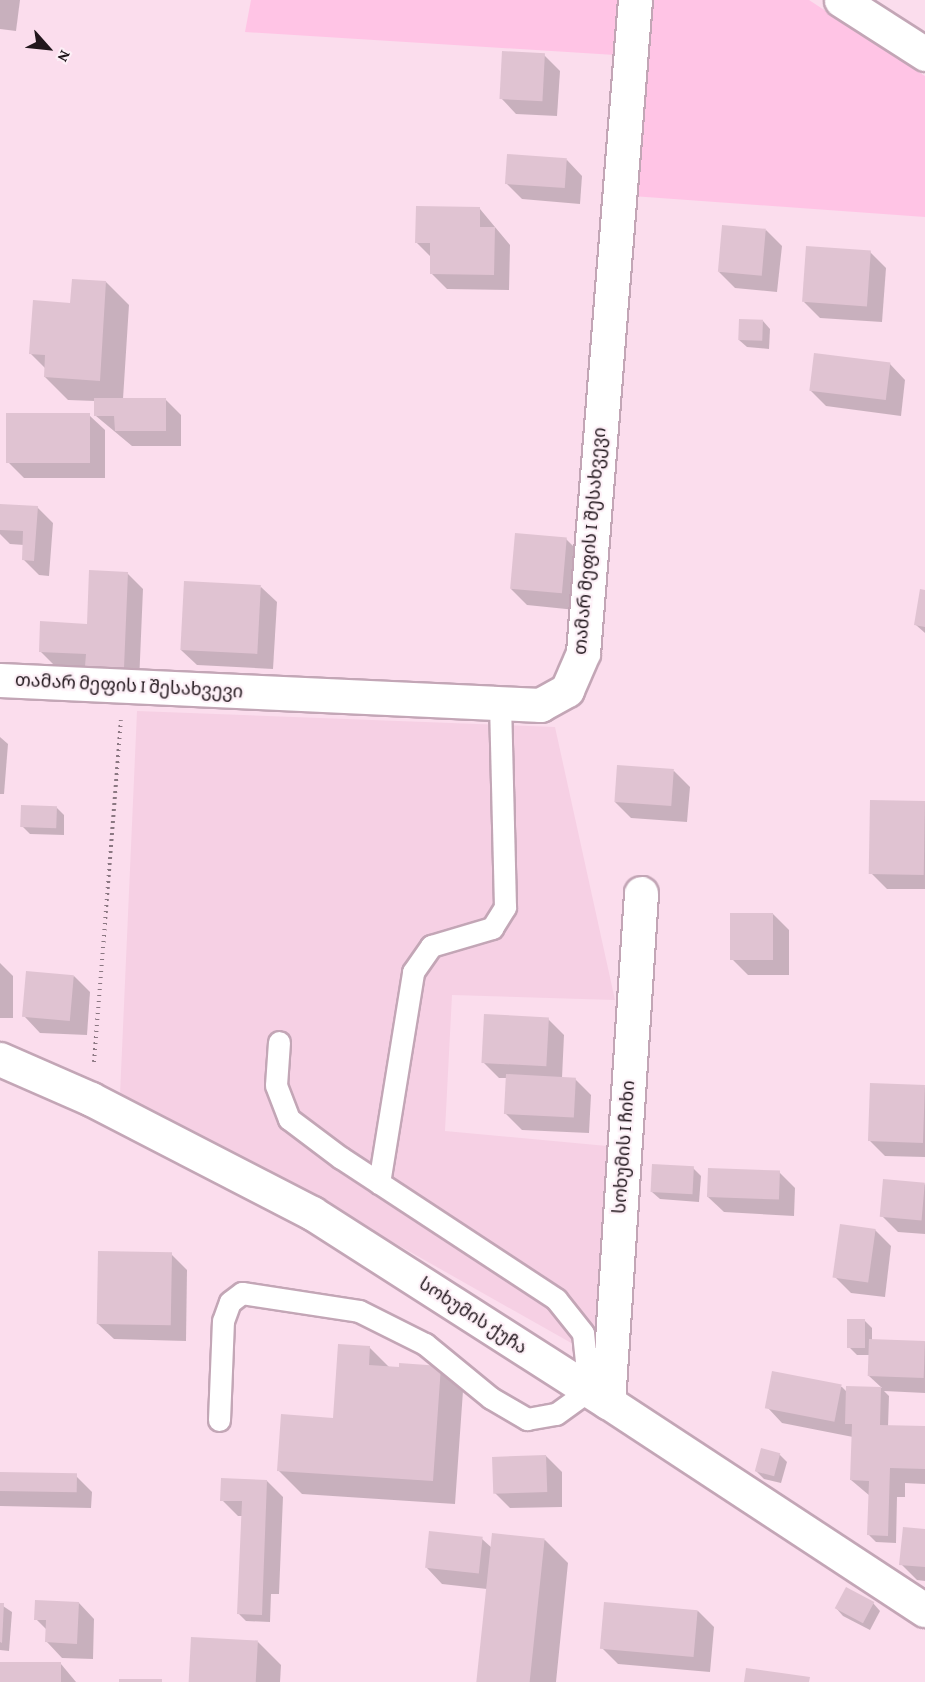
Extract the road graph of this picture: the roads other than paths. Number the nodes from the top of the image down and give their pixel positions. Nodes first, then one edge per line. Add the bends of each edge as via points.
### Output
1 (635, 0) edge
2 (841, 0) edge
3 (925, 54) edge
4 (0, 680) edge
5 (500, 704) junction
6 (641, 893) dead end
7 (279, 1042) dead end
8 (0, 1059) edge
9 (379, 1183) junction
10 (598, 1396) junction
11 (219, 1420) dead end
12 (925, 1610) edge

1 - 5 street, თამარ მეფის I შესახვევი via 583,653 567,690 540,705
2 - 3 street
4 - 5 street, თამარ მეფის I შესახვევი
5 - 9 lane via 505,907 492,928 431,946 413,972
6 - 10 street, სოხუმის I ჩიხი
7 - 9 lane via 276,1085 289,1119
8 - 10 street, სოხუმის ქუჩა via 91,1099 312,1213
9 - 10 lane via 556,1299 583,1333
10 - 11 lane via 556,1414 527,1419 491,1398 425,1344 359,1311 242,1293 230,1302 223,1321
10 - 12 street, სოხუმის ქუჩა

